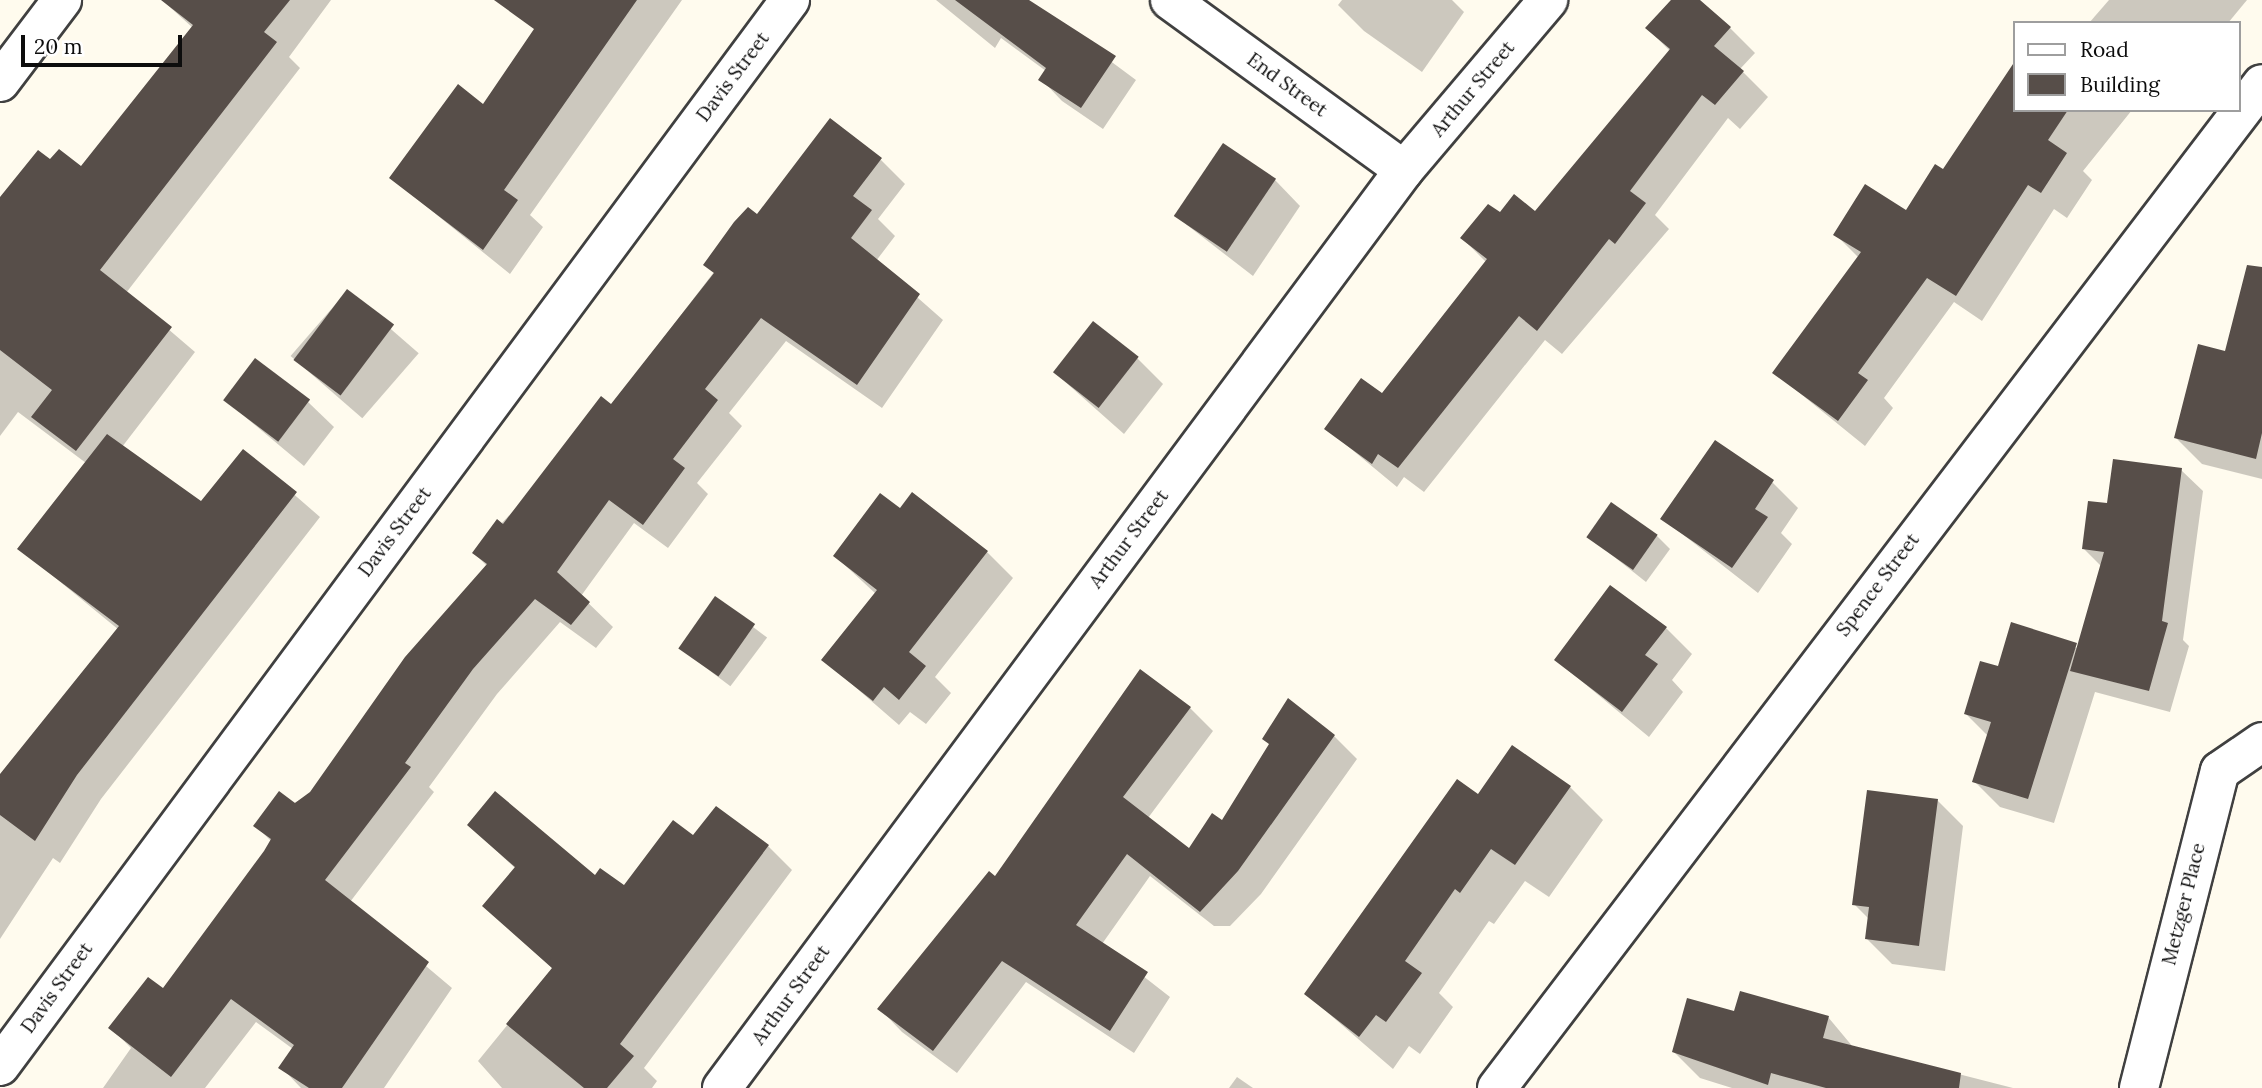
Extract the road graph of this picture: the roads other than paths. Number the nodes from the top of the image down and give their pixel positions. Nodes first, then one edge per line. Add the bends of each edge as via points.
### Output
1 (62, 0) edge
2 (790, 0) edge
3 (1170, 0) edge
4 (1548, 0) edge
5 (0, 82) edge
6 (2262, 84) edge
7 (2241, 112) edge
8 (2241, 112) edge
9 (1404, 170) junction
10 (2262, 742) edge
11 (0, 1066) edge
12 (722, 1088) edge
13 (1497, 1088) edge
14 (2139, 1088) edge

1 - 5 street
2 - 11 street, Davis Street
3 - 9 street, End Street
4 - 9 street, Arthur Street
6 - 7 street, Spence Street
8 - 13 street, Spence Street
9 - 12 street, Arthur Street
10 - 14 street, Metzger Place via 2220,771

